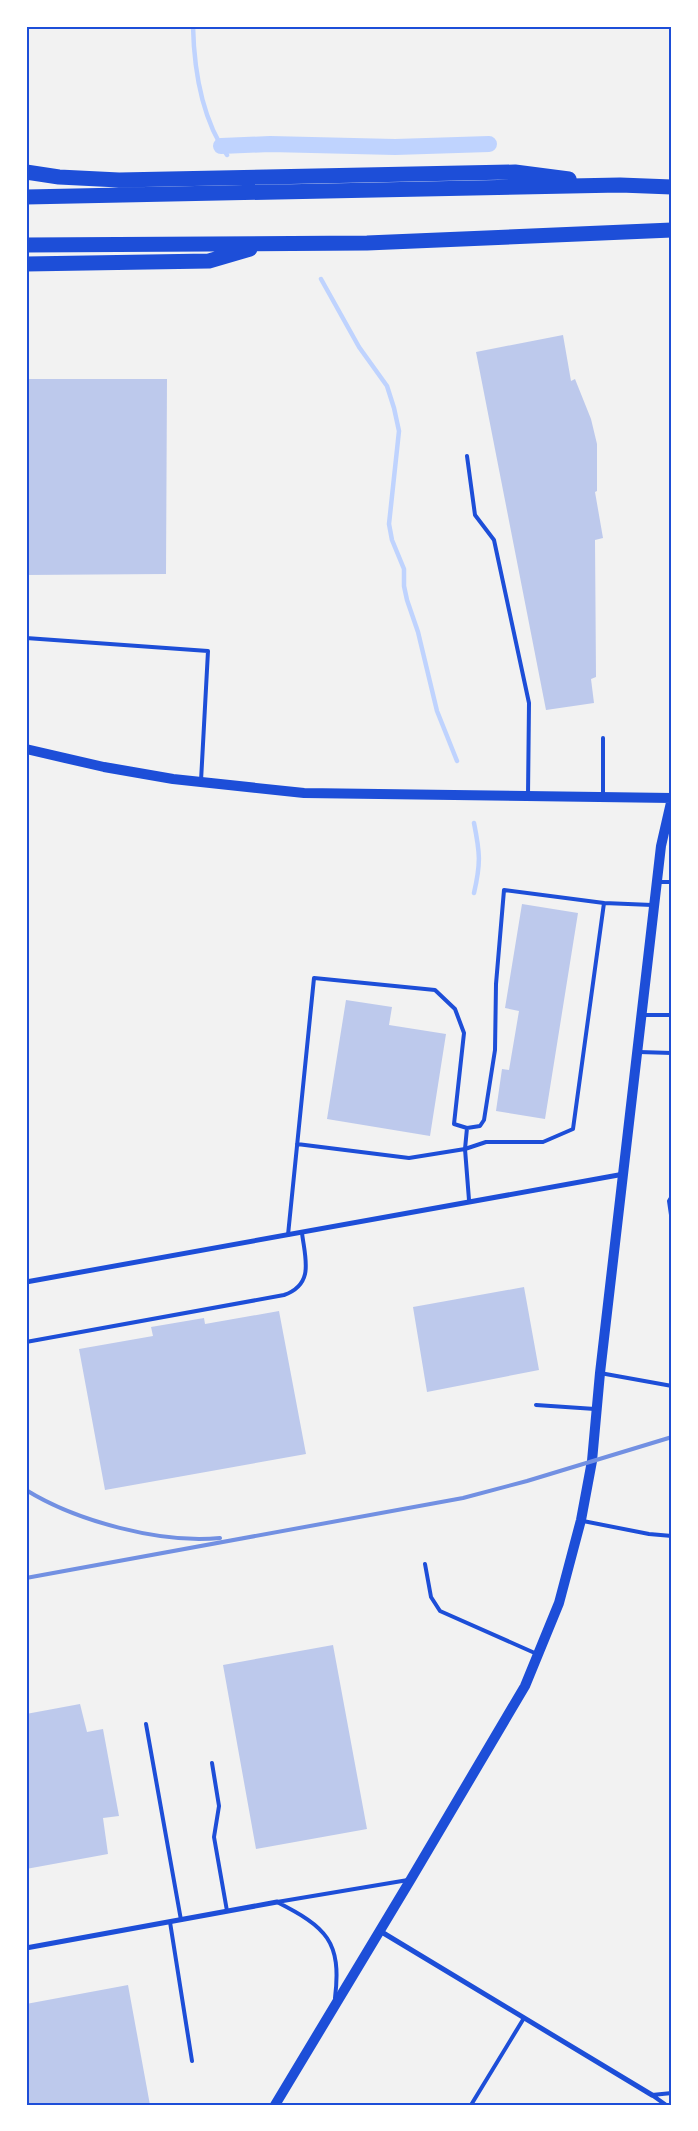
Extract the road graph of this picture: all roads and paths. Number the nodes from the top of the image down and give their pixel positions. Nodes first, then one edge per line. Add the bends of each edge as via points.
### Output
1 (26, 172) edge
2 (620, 185) junction
3 (672, 187) edge
4 (26, 197) edge
5 (672, 230) edge
6 (267, 244) junction
7 (26, 245) edge
8 (26, 264) edge
9 (467, 456) dead end
10 (26, 638) edge
11 (603, 738) dead end
12 (26, 749) edge
13 (201, 782) junction
14 (528, 796) junction
15 (603, 796) junction
16 (672, 798) edge
17 (657, 882) junction
18 (672, 882) edge
19 (604, 903) junction
20 (654, 905) junction
21 (642, 1015) junction
22 (672, 1015) edge
23 (637, 1052) junction
24 (672, 1054) edge
25 (467, 1128) junction
26 (296, 1144) junction
27 (465, 1149) junction
28 (624, 1174) junction
29 (672, 1196) edge
30 (469, 1200) junction
31 (672, 1222) edge
32 (302, 1233) junction
33 (288, 1235) junction
34 (26, 1282) edge
35 (26, 1342) edge
36 (600, 1373) junction
37 (672, 1386) edge
38 (536, 1405) dead end
39 (597, 1409) junction
40 (581, 1520) junction
41 (672, 1536) edge
42 (425, 1564) dead end
43 (539, 1655) junction
44 (146, 1724) dead end
45 (212, 1763) dead end
46 (411, 1879) junction
47 (277, 1902) junction
48 (228, 1912) junction
49 (181, 1920) junction
50 (170, 1922) junction
51 (380, 1931) junction
52 (26, 1948) edge
53 (334, 2007) junction
54 (524, 2018) junction
55 (192, 2061) dead end
56 (672, 2093) edge
57 (652, 2095) junction
58 (275, 2105) edge
59 (471, 2105) edge
60 (666, 2105) edge

1 - 2 highway via 119,180 515,172
2 - 3 highway
2 - 4 highway
5 - 6 highway
6 - 7 highway
6 - 8 highway via 209,261
9 - 14 lane via 475,515 494,540 529,703
10 - 13 lane via 208,651
11 - 15 lane
12 - 13 main road via 104,767
13 - 14 main road via 304,793
14 - 15 main road
15 - 16 main road
16 - 17 main road
17 - 18 lane
17 - 20 main road
19 - 20 lane
19 - 25 lane via 504,890 496,984 495,1050 484,1120 480,1126
19 - 27 lane via 573,1129 543,1142 486,1142
20 - 21 main road
21 - 22 lane
21 - 23 main road
23 - 24 lane
23 - 28 main road
25 - 26 lane via 454,1124 464,1033 455,1008 435,990 314,978
25 - 27 lane
26 - 27 lane via 410,1158
26 - 33 lane
27 - 30 lane
28 - 30 street
28 - 36 main road
29 - 31 lane via 669,1201
30 - 32 street
32 - 33 street
32 - 35 lane via 305,1277 296,1291
33 - 34 street
36 - 37 lane
36 - 39 main road
38 - 39 lane
39 - 40 main road via 592,1462
40 - 41 lane
40 - 43 main road via 559,1603
42 - 43 lane via 431,1597 440,1611
43 - 46 main road
44 - 49 lane
45 - 48 lane via 219,1806 214,1837
46 - 47 lane
46 - 51 main road
47 - 48 street
47 - 53 lane via 315,1924 328,1938 338,1974
48 - 49 street
49 - 50 street
50 - 52 street
50 - 55 lane
51 - 53 main road
51 - 54 street
53 - 58 main road
54 - 57 street
54 - 59 lane
56 - 57 lane
57 - 60 lane

